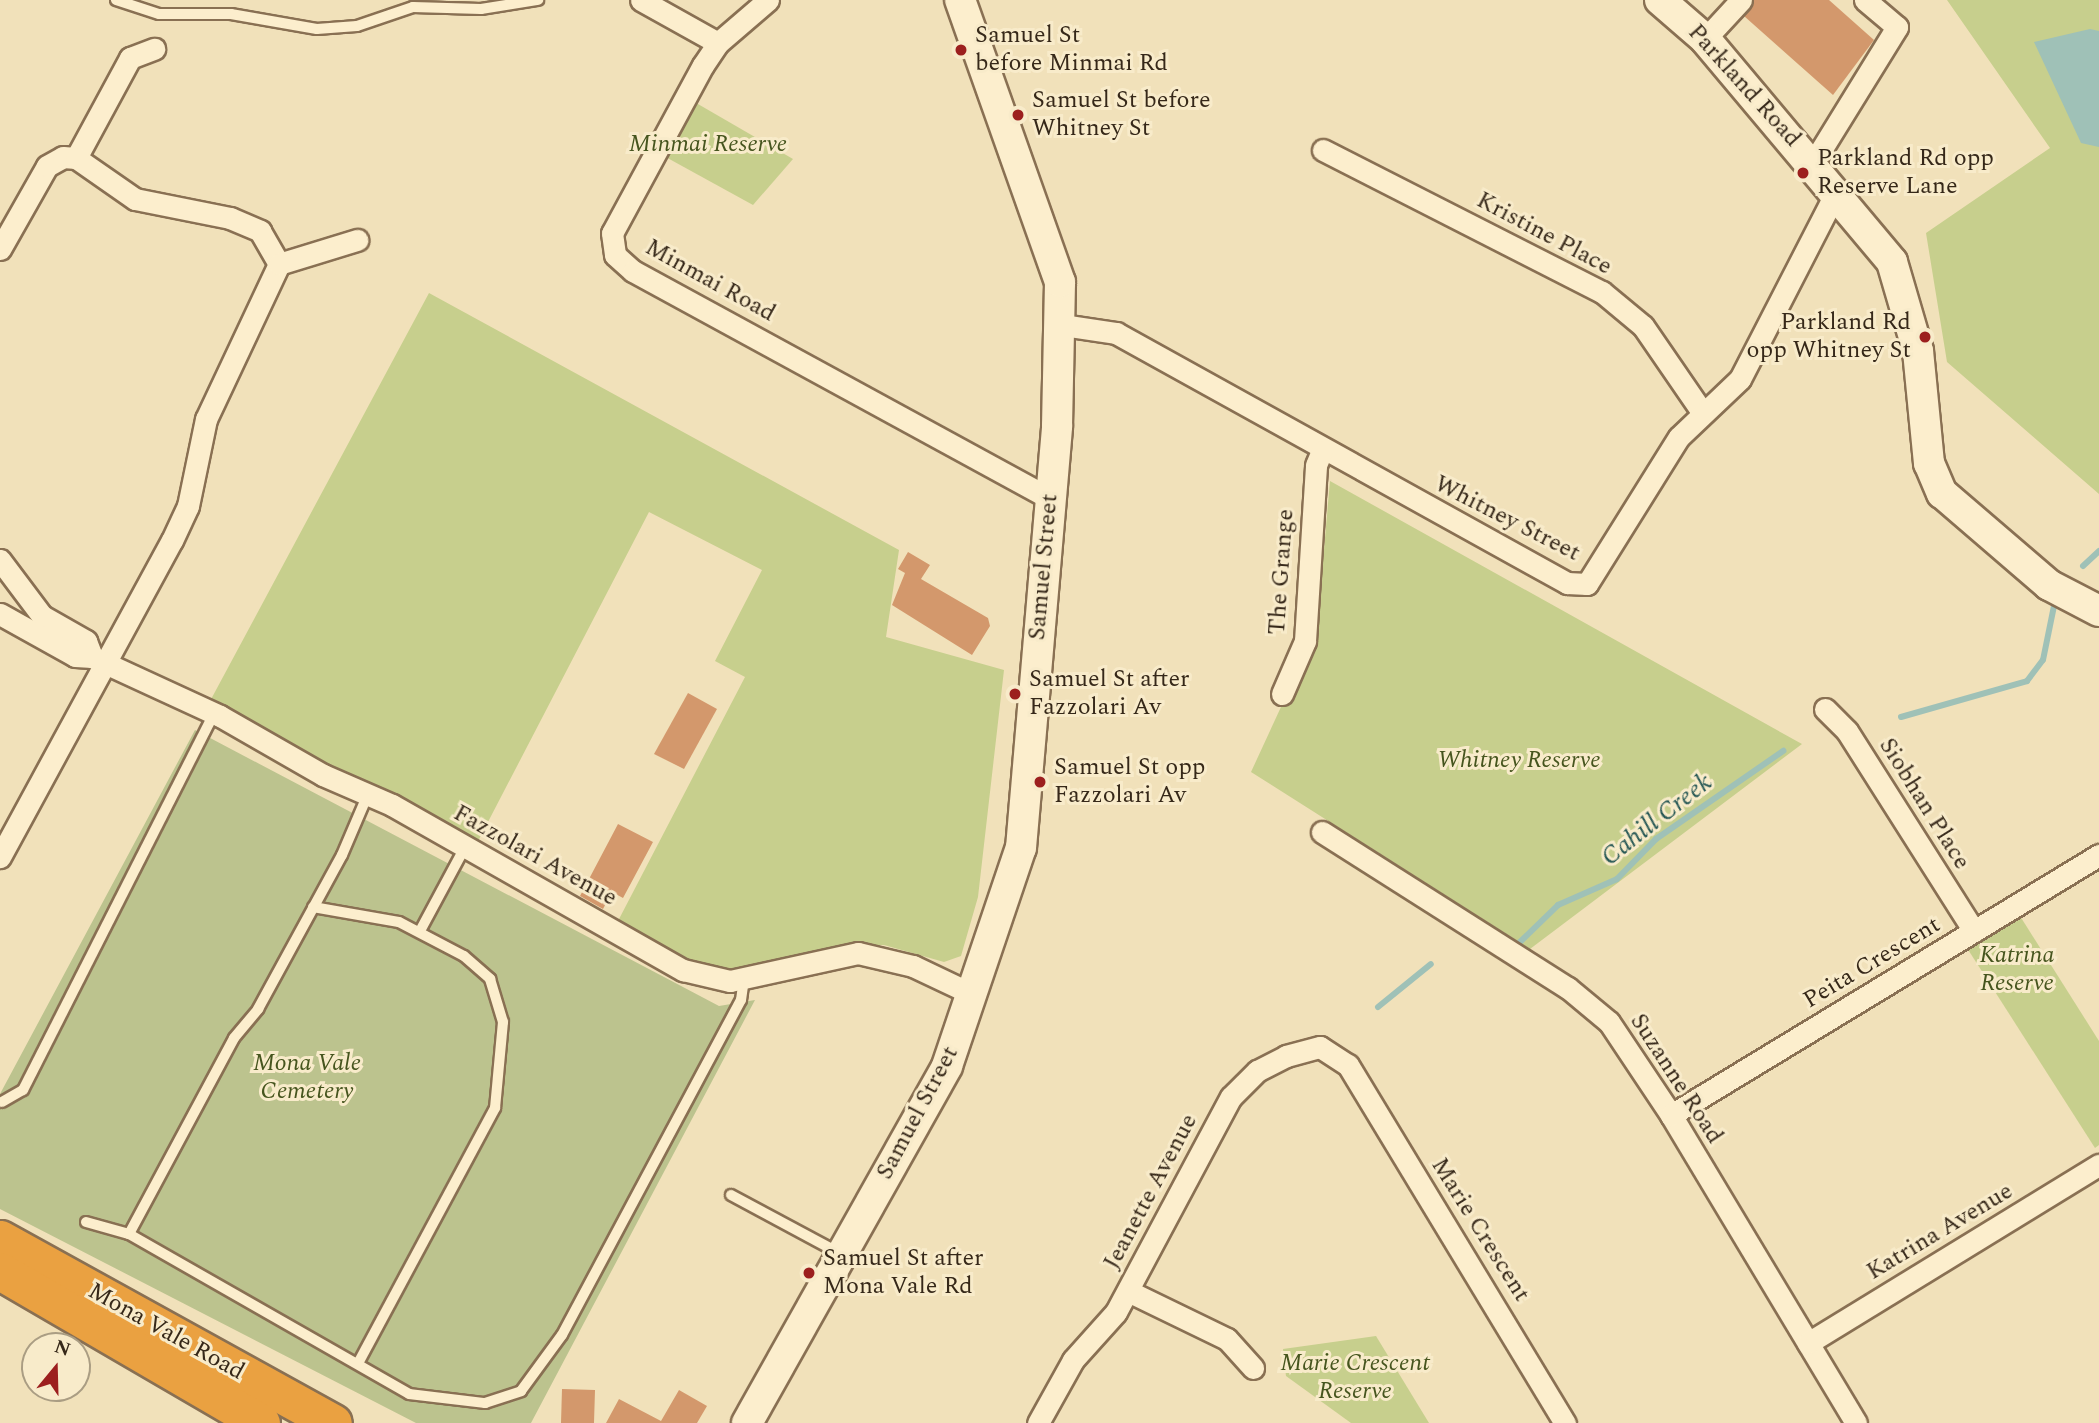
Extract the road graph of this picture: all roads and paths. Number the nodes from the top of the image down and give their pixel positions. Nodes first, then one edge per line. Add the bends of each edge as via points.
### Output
1 (116, 0) edge
2 (538, 0) edge
3 (641, 0) edge
4 (768, 0) edge
5 (960, 0) edge
6 (1660, 0) edge
7 (1741, 0) edge
8 (1865, 0) edge
9 (202, 6) edge
10 (1705, 38) junction
11 (718, 43) junction
12 (154, 49) dead end
13 (1323, 150) dead end
14 (76, 158) junction
15 (1814, 163) junction
16 (1836, 192) junction
17 (357, 240) dead end
18 (0, 249) edge
19 (279, 264) junction
20 (1062, 325) junction
21 (1702, 412) junction
22 (1322, 451) junction
23 (1049, 498) junction
24 (0, 560) edge
25 (2099, 611) edge
26 (0, 614) edge
27 (98, 660) junction
28 (1282, 694) dead end
29 (1825, 709) dead end
30 (214, 714) junction
31 (368, 794) junction
32 (1322, 832) dead end
33 (465, 847) junction
34 (2099, 855) edge
35 (0, 858) edge
36 (313, 907) junction
37 (420, 931) junction
38 (1974, 931) junction
39 (744, 979) junction
40 (972, 994) junction
41 (1348, 1065) joint
42 (2, 1102) edge
43 (1671, 1115) junction
44 (2099, 1165) edge
45 (731, 1195) dead end
46 (86, 1222) dead end
47 (129, 1234) junction
48 (0, 1239) edge
49 (842, 1254) junction
50 (0, 1271) edge
51 (1128, 1291) junction
52 (1808, 1343) junction
53 (358, 1364) junction
54 (1253, 1368) dead end
55 (261, 1423) edge
56 (333, 1423) edge
57 (747, 1423) edge
58 (1038, 1423) edge
59 (1565, 1423) edge
60 (1856, 1423) edge

1 - 9 lane via 159,14
2 - 9 lane via 481,9 413,7 357,26 317,29
3 - 11 street
4 - 11 street, Minmai Road
5 - 20 street, Samuel Street via 1053,251
6 - 10 street, Parkland Road
7 - 10 street
8 - 15 street via 1898,27
10 - 15 street, Parkland Road
11 - 23 street, Minmai Road via 612,233 615,256 633,271
12 - 14 street via 130,58
13 - 21 street, Kristine Place via 1602,292 1643,326
14 - 18 street via 63,157 47,166
14 - 19 street via 135,199 230,218 260,231
15 - 16 street, Parkland Road
16 - 21 street, Whitney Street via 1740,379
16 - 25 street, Parkland Road via 1880,244 1905,292 1920,363 1929,463 1942,493 2049,584
17 - 19 street
19 - 27 street via 206,419 188,506
20 - 22 street, Whitney Street via 1116,333
20 - 23 street, Samuel Street
21 - 22 street, Whitney Street via 1679,437 1587,584 1567,583
22 - 28 street, The Grange via 1316,465 1305,641
23 - 40 street, Samuel Street via 1021,848
24 - 27 street, Fazzolari Avenue via 42,617 86,641
26 - 27 street, Fazzolari Avenue via 75,656
27 - 30 street, Fazzolari Avenue
27 - 35 street
29 - 38 street, Siobhan Place via 1847,731
30 - 31 street, Fazzolari Avenue
30 - 42 lane via 23,1090
31 - 33 street, Fazzolari Avenue
31 - 36 lane
32 - 43 street, Suzanne Road via 1568,988 1609,1022
33 - 37 lane
33 - 39 street, Fazzolari Avenue via 683,970
34 - 38 street, Peita Crescent
36 - 37 lane
36 - 47 lane via 258,1009 234,1038
37 - 53 lane via 464,956 490,979 503,1022 501,1082 483,1134
38 - 43 street, Peita Crescent
39 - 40 street, Fazzolari Avenue via 858,953 913,966
39 - 53 lane via 741,1000 569,1323 521,1391 485,1403 437,1401 409,1394
40 - 49 street, Samuel Street via 947,1066
41 - 51 street, Jeanette Avenue via 1320,1047 1286,1055 1257,1072 1231,1097
41 - 59 street, Marie Crescent
43 - 52 street, Suzanne Road
44 - 52 street, Katrina Avenue
45 - 49 lane
46 - 47 lane
47 - 53 lane
48 - 56 highway, Mona Vale Road
49 - 57 street, Samuel Street
50 - 55 highway, Mona Vale Road
51 - 54 street via 1227,1339
51 - 58 street, Jeanette Avenue via 1116,1312 1073,1360
52 - 60 street, Suzanne Road

